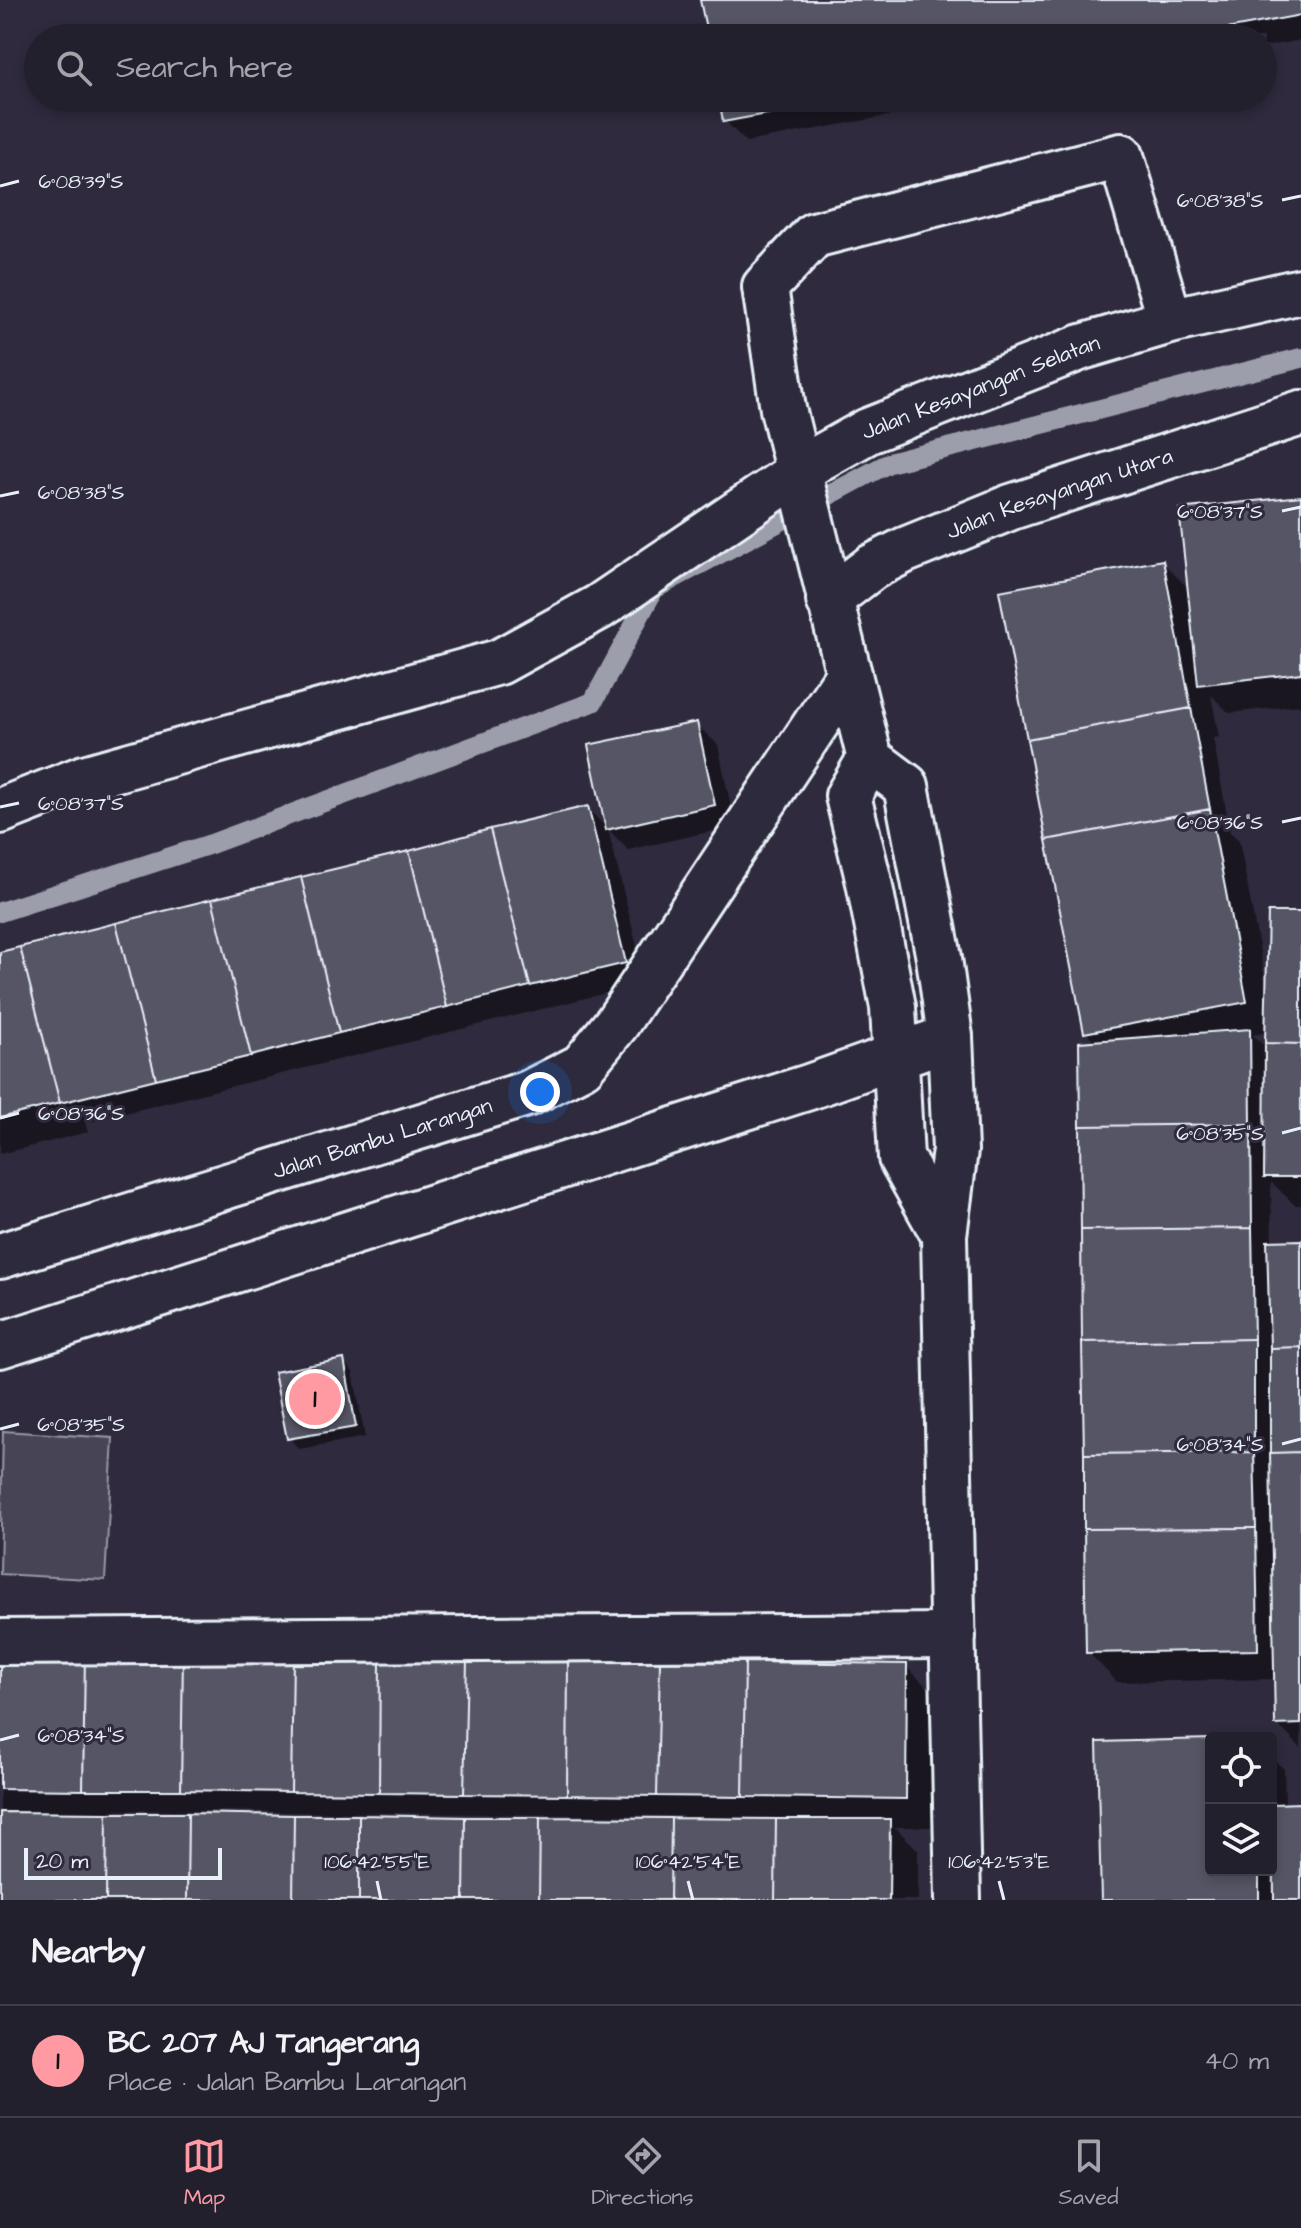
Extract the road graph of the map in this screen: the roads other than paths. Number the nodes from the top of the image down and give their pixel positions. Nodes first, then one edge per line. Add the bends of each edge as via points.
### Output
1 (1301, 291) edge
2 (1170, 321) junction
3 (1301, 413) edge
4 (802, 487) junction
5 (826, 587) junction
6 (849, 674) junction
7 (870, 759) junction
8 (0, 811) edge
9 (950, 1037) junction
10 (895, 1056) junction
11 (944, 1235) junction
12 (0, 1256) edge
13 (0, 1345) edge
14 (953, 1636) junction
15 (0, 1642) edge
16 (958, 1900) edge

1 - 2 street, Jalan Kesayangan Selatan
2 - 4 street, Jalan Kesayangan Selatan via 1082,347 857,437
2 - 4 street via 1121,156 814,235 765,287 783,409
3 - 5 street, Jalan Kesayangan Utara via 1011,507
4 - 5 street
4 - 8 street, Jalan Kesayangan Selatan via 499,662 84,778
5 - 6 street
6 - 7 street
6 - 12 street, Jalan Bambu Larangan via 617,1023 582,1066 529,1093
7 - 9 street via 906,786
7 - 10 street via 848,796 893,1007
9 - 10 street
9 - 11 street via 955,1150
10 - 11 street via 901,1158
10 - 13 street
11 - 14 street
14 - 15 street
14 - 16 street

